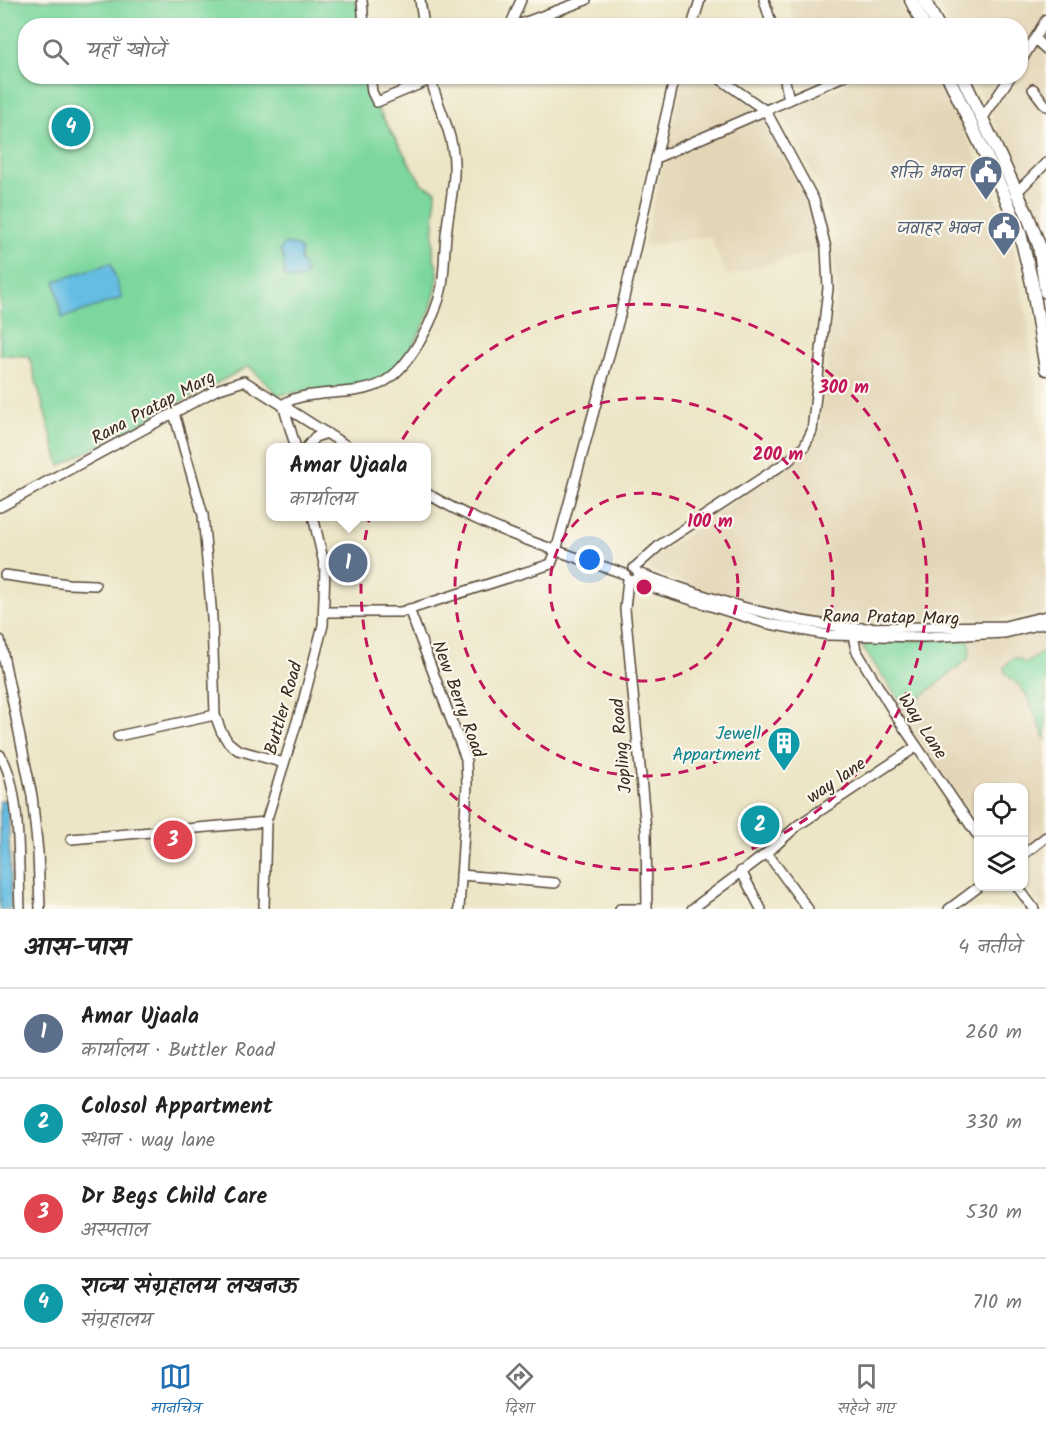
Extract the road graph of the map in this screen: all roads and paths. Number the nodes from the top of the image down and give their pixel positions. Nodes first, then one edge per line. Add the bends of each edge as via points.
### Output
1 (362, 0) edge
2 (420, 0) edge
3 (586, 0) edge
4 (700, 0) edge
5 (764, 0) edge
6 (911, 0) edge
7 (924, 0) edge
8 (519, 4) edge
9 (363, 18) edge
10 (422, 18) edge
11 (513, 18) edge
12 (538, 18) edge
13 (694, 18) edge
14 (770, 18) edge
15 (920, 18) edge
16 (934, 18) edge
17 (1046, 20) edge
18 (1035, 39) junction
19 (1046, 49) edge
20 (1028, 50) edge
21 (371, 84) edge
22 (419, 84) edge
23 (435, 84) edge
24 (673, 84) edge
25 (727, 84) edge
26 (786, 84) edge
27 (825, 84) edge
28 (952, 84) edge
29 (966, 84) edge
30 (1006, 84) edge
31 (1033, 89) dead end
32 (789, 100) junction
33 (1046, 106) edge
34 (766, 111) junction
35 (982, 119) junction
36 (656, 158) junction
37 (1046, 163) edge
38 (1017, 192) junction
39 (1042, 243) edge
40 (1024, 249) junction
41 (1046, 292) edge
42 (1046, 369) edge
43 (284, 405) junction
44 (174, 413) junction
45 (327, 433) junction
46 (295, 443) edge
47 (310, 443) edge
48 (343, 443) edge
49 (431, 496) edge
50 (0, 507) edge
51 (314, 521) edge
52 (556, 551) junction
53 (5, 575) dead end
54 (632, 575) junction
55 (95, 585) dead end
56 (408, 609) junction
57 (324, 612) junction
58 (1046, 616) edge
59 (1046, 623) edge
60 (852, 632) junction
61 (1, 647) edge
62 (215, 716) junction
63 (118, 736) dead end
64 (916, 747) junction
65 (0, 755) edge
66 (284, 763) junction
67 (266, 822) junction
68 (974, 830) edge
69 (1046, 837) edge
70 (71, 839) dead end
71 (1028, 850) edge
72 (767, 853) junction
73 (741, 871) junction
74 (461, 875) junction
75 (555, 883) dead end
76 (974, 890) edge
77 (1021, 891) edge
78 (20, 909) edge
79 (40, 909) edge
80 (264, 909) edge
81 (459, 909) edge
82 (620, 909) edge
83 (647, 909) edge
84 (692, 909) edge
85 (761, 909) edge
86 (808, 909) edge
87 (949, 909) edge
88 (1034, 909) edge

1 - 9 street
2 - 10 street
3 - 12 street
4 - 13 street
5 - 14 street
6 - 15 main road
7 - 16 main road
8 - 11 street
17 - 18 street
18 - 19 street
18 - 20 street
21 - 22 street via 377,102
23 - 43 street via 455,168 441,288 433,314 405,363 383,383 367,390 300,397
24 - 36 street
25 - 34 street
26 - 32 street
27 - 32 street
28 - 40 main road via 1005,196
29 - 35 main road
30 - 35 street
31 - 33 street
32 - 34 street
34 - 36 street
34 - 54 street via 814,200 826,248 828,288 812,431 804,447 788,461 660,545
35 - 38 main road
36 - 52 street via 620,315
37 - 38 street
38 - 39 main road
39 - 40 main road
39 - 41 main road
40 - 42 main road
43 - 44 street, Rana Pratap Marg via 244,381 216,390
43 - 45 street, Rana Pratap Marg
43 - 46 street
44 - 50 street, Rana Pratap Marg
44 - 62 street via 203,515
45 - 47 street
45 - 48 street, Rana Pratap Marg
49 - 52 street, Rana Pratap Marg
51 - 57 street, Buttler Road via 325,568
52 - 54 street, Rana Pratap Marg
52 - 56 street via 550,564
53 - 55 street
54 - 60 street, Rana Pratap Marg via 767,614
54 - 83 street, Jopling Road via 625,609 646,830
56 - 57 street
56 - 74 street, New Berry Road via 466,759
57 - 66 street, Buttler Road via 313,667
58 - 60 street, Rana Pratap Marg via 1005,626
59 - 60 street, Rana Pratap Marg via 1005,633 925,637
60 - 64 street, Way Lane via 856,650
61 - 79 street via 32,796
62 - 63 street
62 - 66 street via 225,737 238,750
64 - 68 street, Way Lane
64 - 72 street, way lane via 796,826
65 - 78 street via 10,774 15,799
66 - 67 street, Buttler Road
67 - 70 street
67 - 80 street, Buttler Road
69 - 71 street
72 - 73 street, way lane
72 - 86 street
73 - 84 street, way lane
73 - 85 street
74 - 75 street
74 - 81 street, New Berry Road
76 - 87 street
77 - 88 street
82 - 83 street

